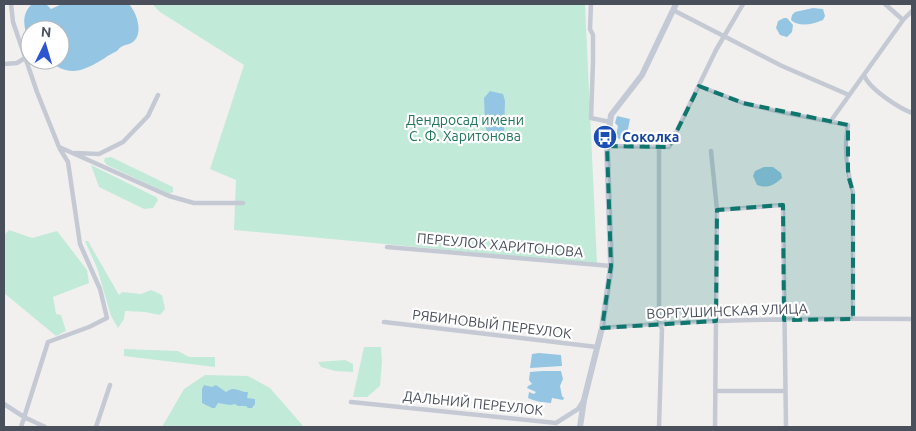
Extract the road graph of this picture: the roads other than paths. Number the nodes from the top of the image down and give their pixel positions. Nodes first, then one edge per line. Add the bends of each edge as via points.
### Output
1 (11, 4) edge
2 (591, 4) edge
3 (743, 4) edge
4 (885, 4) edge
5 (675, 7) edge
6 (912, 11) edge
7 (903, 20) junction
8 (724, 36) junction
9 (20, 43) edge
10 (20, 61) edge
11 (4, 64) edge
12 (30, 70) edge
13 (864, 75) junction
14 (698, 86) junction
15 (158, 95) dead end
16 (849, 95) junction
17 (912, 113) edge
18 (610, 122) junction
19 (830, 122) junction
20 (608, 146) junction
21 (59, 147) junction
22 (659, 147) junction
23 (711, 150) dead end
24 (71, 153) junction
25 (243, 204) dead end
26 (717, 210) junction
27 (388, 247) dead end
28 (611, 266) junction
29 (853, 319) junction
30 (912, 319) edge
31 (784, 320) junction
32 (716, 321) junction
33 (384, 322) dead end
34 (660, 323) junction
35 (602, 328) junction
36 (597, 347) junction
37 (110, 385) dead end
38 (716, 391) junction
39 (785, 391) junction
40 (584, 400) junction
41 (351, 402) dead end
42 (4, 404) edge
43 (24, 417) junction
44 (21, 427) edge
45 (45, 427) edge
46 (96, 427) edge
47 (580, 427) edge
48 (659, 427) edge
49 (715, 427) edge
50 (786, 427) edge

1 - 9 street
2 - 18 street via 591,118
3 - 8 street
4 - 7 street
5 - 8 street
5 - 18 street via 642,74
6 - 7 street
7 - 13 street
8 - 14 street
8 - 16 street
10 - 11 street
12 - 21 street
13 - 16 street
13 - 17 street via 869,84 900,108
14 - 19 street via 743,103
14 - 22 street via 668,147
15 - 24 street via 148,116 123,142 99,154
16 - 19 street
18 - 20 street
19 - 29 street via 848,125 848,175 853,192
20 - 22 street
20 - 28 street
21 - 24 street
21 - 43 street via 68,162 80,244 100,289 107,318 48,342
22 - 34 street
23 - 26 street
24 - 25 street via 186,202
26 - 31 street via 783,205
26 - 32 street
27 - 28 street, ПЕРЕУЛОК ХАРИТОНОВА
28 - 35 street
29 - 30 street, ВОРГУШИНСКАЯ УЛИЦА
29 - 31 street, ВОРГУШИНСКАЯ УЛИЦА
31 - 32 street, ВОРГУШИНСКАЯ УЛИЦА
31 - 39 street
32 - 34 street, ВОРГУШИНСКАЯ УЛИЦА
32 - 38 street
33 - 36 street, РЯБИНОВЫЙ ПЕРЕУЛОК
34 - 35 street, ВОРГУШИНСКАЯ УЛИЦА
34 - 48 street
35 - 36 street
36 - 40 street
37 - 46 street
38 - 39 street
38 - 49 street
39 - 50 street
40 - 41 street, ДАЛЬНИЙ ПЕРЕУЛОК via 578,409 556,423
40 - 47 street
42 - 43 street
43 - 44 street
43 - 45 street

